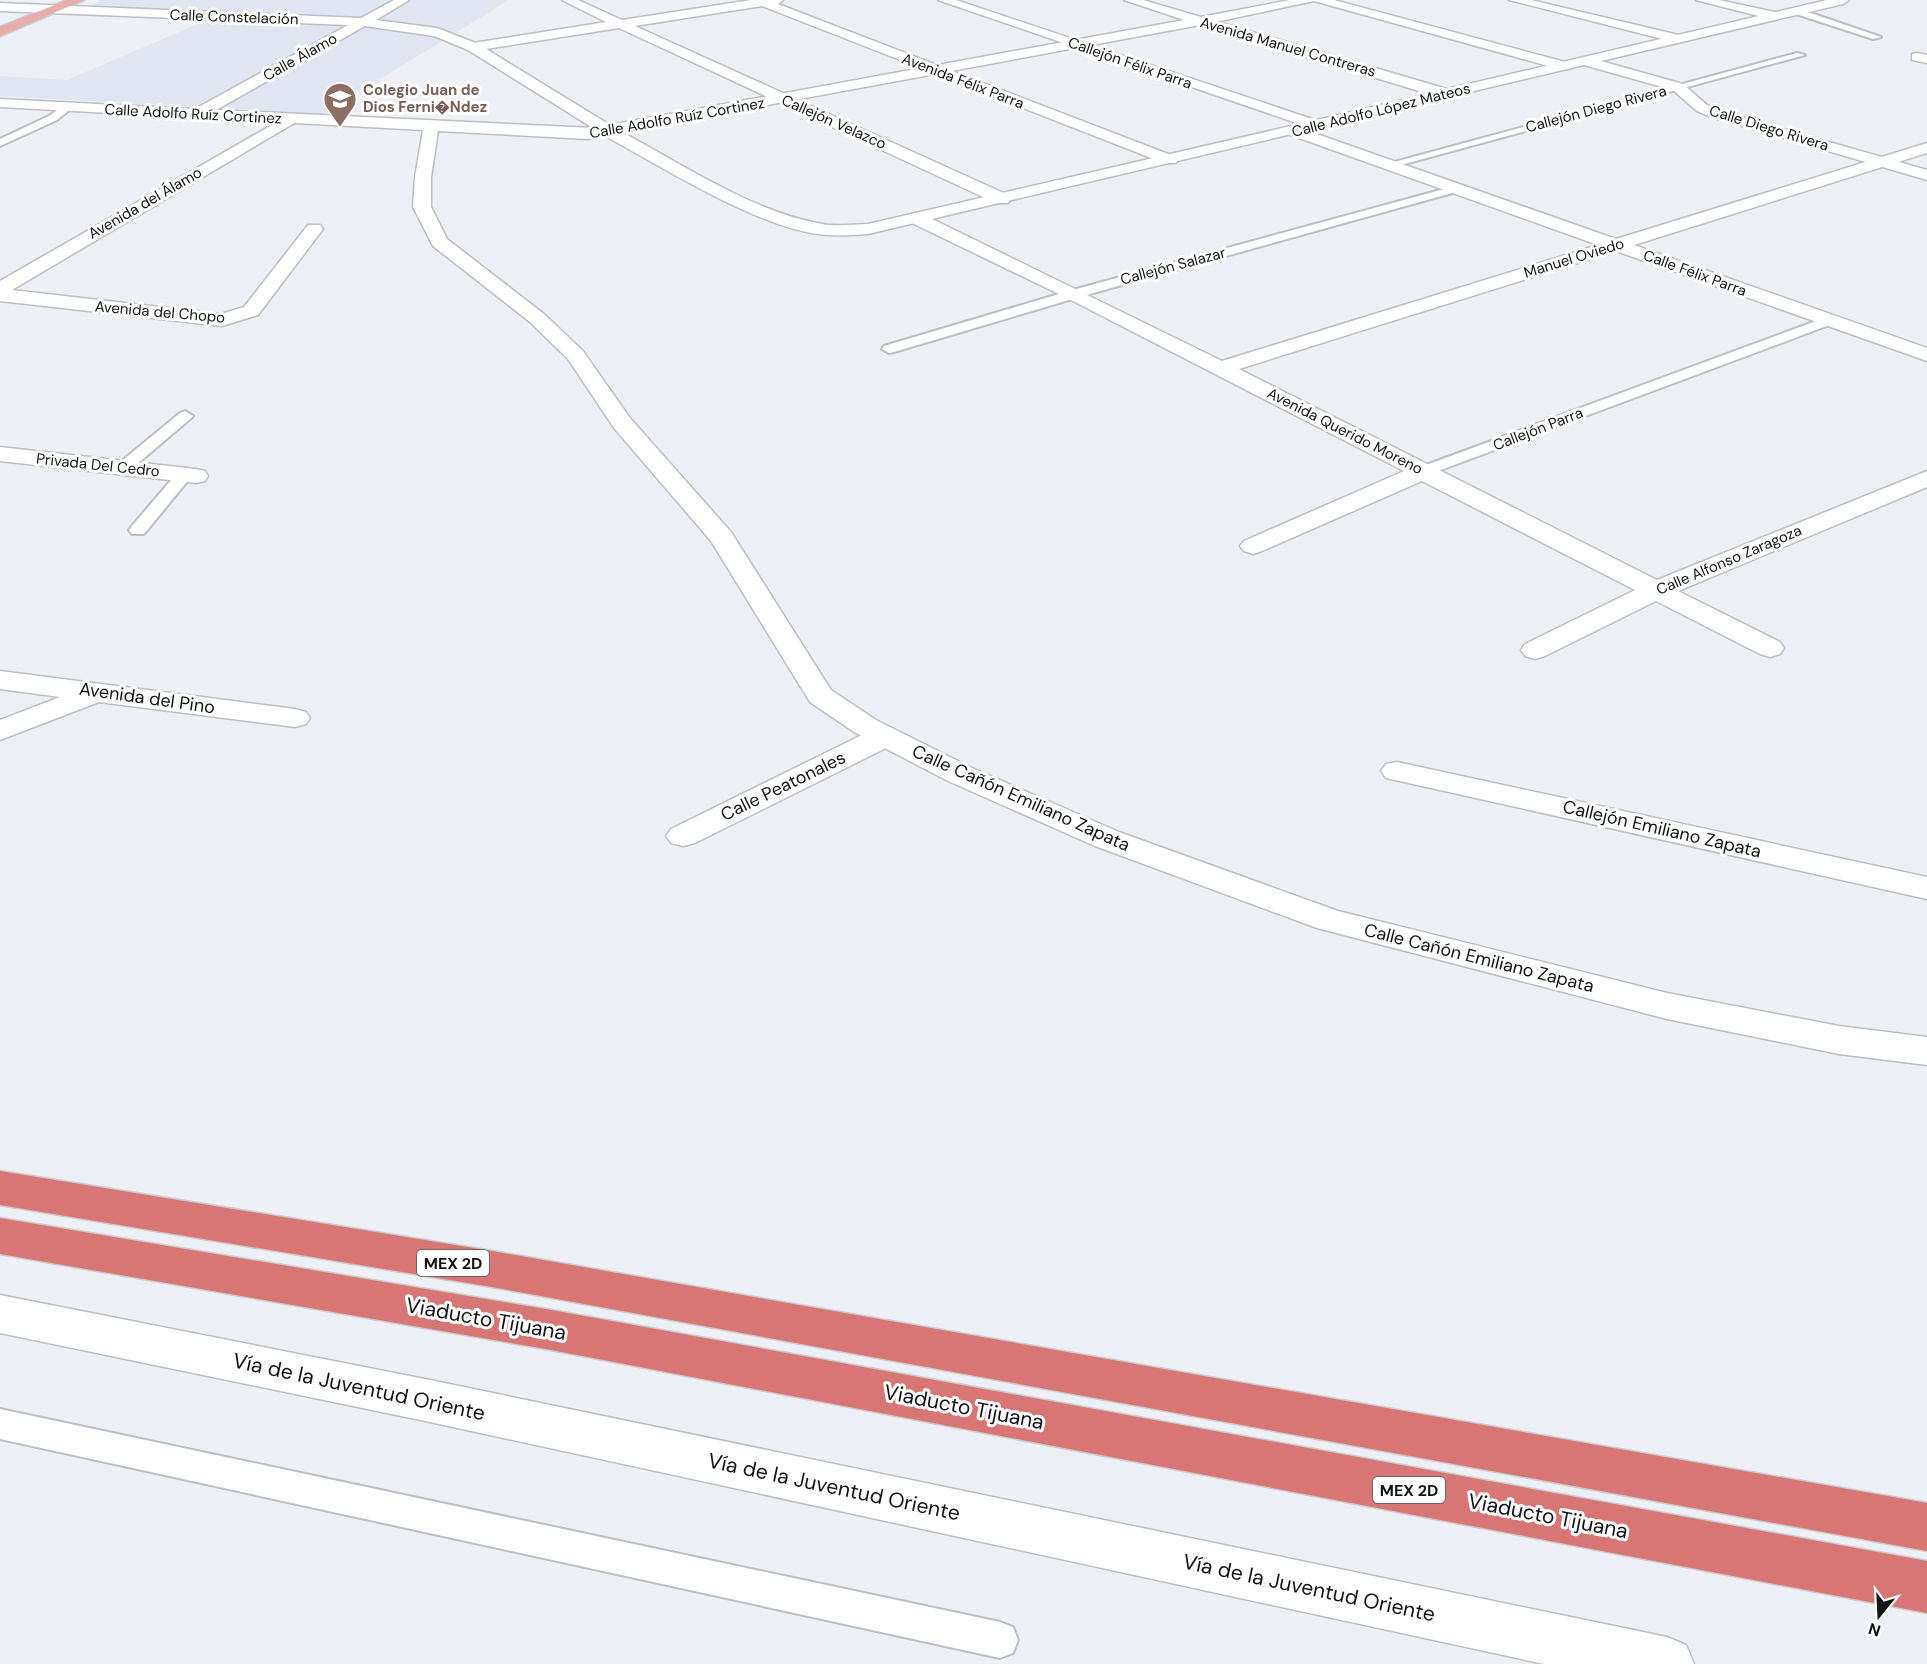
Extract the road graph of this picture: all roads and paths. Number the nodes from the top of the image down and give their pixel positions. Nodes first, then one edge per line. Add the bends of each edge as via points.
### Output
1 (39, 0) edge
2 (78, 0) edge
3 (403, 0) edge
4 (568, 0) edge
5 (945, 0) edge
6 (1130, 0) edge
7 (1309, 0) edge
8 (1320, 0) edge
9 (1515, 0) edge
10 (1702, 0) edge
11 (1843, 0) edge
12 (765, 1) edge
13 (0, 7) edge
14 (18, 8) junction
15 (56, 9) junction
16 (1796, 12) junction
17 (0, 15) edge
18 (1774, 16) junction
19 (1201, 21) junction
20 (361, 22) junction
21 (621, 24) junction
22 (0, 32) edge
23 (1876, 37) dead end
24 (1678, 39) junction
25 (1077, 45) junction
26 (473, 47) junction
27 (1800, 56) dead end
28 (1583, 61) junction
29 (1564, 66) junction
30 (936, 70) junction
31 (1678, 87) junction
32 (1445, 93) junction
33 (783, 99) junction
34 (0, 103) edge
35 (68, 107) junction
36 (197, 114) junction
37 (291, 119) junction
38 (1316, 125) junction
39 (431, 127) junction
40 (1294, 131) junction
41 (610, 132) junction
42 (0, 143) edge
43 (1927, 148) edge
44 (1170, 160) junction
45 (1882, 162) junction
46 (1393, 164) junction
47 (1927, 175) edge
48 (1459, 188) junction
49 (1002, 199) junction
50 (918, 219) junction
51 (314, 229) dead end
52 (1616, 245) junction
53 (0, 289) edge
54 (1074, 294) junction
55 (0, 295) edge
56 (1827, 321) junction
57 (889, 349) dead end
58 (1927, 355) edge
59 (1221, 368) junction
60 (185, 416) dead end
61 (0, 454) edge
62 (124, 467) junction
63 (1424, 471) junction
64 (190, 475) joint
65 (1927, 478) edge
66 (138, 530) dead end
67 (1253, 546) dead end
68 (1659, 589) junction
69 (1770, 648) dead end
70 (1535, 651) dead end
71 (0, 680) edge
72 (100, 691) junction
73 (295, 718) dead end
74 (0, 730) edge
75 (883, 736) junction
76 (1397, 771) dead end
77 (683, 836) dead end
78 (1927, 888) edge
79 (1927, 1051) edge
80 (0, 1188) edge
81 (0, 1236) edge
82 (0, 1314) edge
83 (0, 1424) edge
84 (1927, 1527) edge
85 (1927, 1587) edge
86 (1000, 1640) dead end
87 (1667, 1664) edge

1 - 14 main road
2 - 15 main road
3 - 20 street, Calle Álamo
4 - 21 street, Callejón Velazco
5 - 25 street, Callejón Félix Parra
6 - 19 street, Avenida Manuel Contreras
7 - 19 street, Calle Adolfo Ruíz Cortinez
8 - 29 street
9 - 24 street
10 - 18 street
11 - 16 street, Calle Adolfo López Mateos
12 - 21 street
12 - 30 street, Avenida Félix Parra
13 - 14 street, Calle Constelación
14 - 15 street, Calle Constelación
14 - 17 main road
15 - 20 street, Calle Constelación
15 - 22 main road
16 - 18 street, Calle Adolfo López Mateos
16 - 23 lane
18 - 24 street, Calle Adolfo López Mateos
19 - 25 street, Calle Adolfo Ruíz Cortinez
19 - 32 street, Avenida Manuel Contreras
20 - 26 street, Calle Constelación via 426,30
20 - 36 street, Calle Álamo
21 - 26 street
21 - 33 street, Callejón Velazco
24 - 28 street, Calle Adolfo López Mateos
25 - 30 street, Calle Adolfo Ruíz Cortinez
25 - 38 street, Callejón Félix Parra
26 - 41 street, Calle Constelación
27 - 31 lane, Callejón Diego Rivera
28 - 29 street, Calle Adolfo López Mateos
28 - 31 street, Calle Diego Rivera
29 - 32 street, Calle Adolfo López Mateos
30 - 33 street, Calle Adolfo Ruíz Cortinez
30 - 44 street, Avenida Félix Parra
31 - 45 street, Calle Diego Rivera via 1702,108 1716,114
31 - 46 lane, Callejón Diego Rivera
32 - 38 street, Calle Adolfo López Mateos
33 - 41 street, Calle Adolfo Ruíz Cortinez
33 - 49 street, Callejón Velazco
34 - 35 street, Calle Adolfo Ruíz Cortinez
35 - 36 street, Calle Adolfo Ruíz Cortinez
35 - 42 lane
36 - 37 street, Calle Adolfo Ruíz Cortinez
37 - 39 street, Calle Adolfo Ruíz Cortinez
37 - 53 street, Avenida del Álamo
38 - 40 street, Calle Adolfo López Mateos
39 - 41 street, Calle Adolfo Ruíz Cortinez via 564,134
39 - 75 street, Calle Cañón Emiliano Zapata via 422,207 439,242 537,318 576,355 622,423 722,537 820,696
40 - 44 street, Calle Adolfo López Mateos
40 - 46 street, Calle Félix Parra
41 - 50 street, Calle Adolfo López Mateos via 744,204 806,226 845,231
43 - 45 street, Manuel Oviedo
44 - 49 street, Calle Adolfo López Mateos
45 - 47 street, Calle Diego Rivera
45 - 52 street, Manuel Oviedo
46 - 48 street, Calle Félix Parra
48 - 52 street, Calle Félix Parra
48 - 54 lane, Callejón Salazar
49 - 50 street, Calle Adolfo López Mateos
50 - 54 street, Avenida Querido Moreno
51 - 55 street, Avenida del Chopo via 251,311 237,317 222,320
52 - 56 street, Calle Félix Parra
52 - 59 street, Manuel Oviedo
54 - 57 lane, Callejón Salazar
54 - 59 street, Avenida Querido Moreno
56 - 58 street, Calle Félix Parra
56 - 63 lane, Callejón Parra
59 - 63 street, Avenida Querido Moreno
60 - 62 lane
61 - 62 street, Privada Del Cedro
62 - 64 street, Privada Del Cedro
63 - 67 street, Callejón Parra
63 - 68 street, Avenida Querido Moreno
64 - 66 lane
65 - 68 street, Calle Alfonso Zaragoza
68 - 69 street, Avenida Querido Moreno
68 - 70 street, Calle Alfonso Zaragoza
71 - 72 street, Avenida del Pino
72 - 73 street, Avenida del Pino
72 - 74 street
75 - 77 street, Calle Peatonales
75 - 79 street, Calle Cañón Emiliano Zapata via 1107,839 1329,920 1667,1006 1839,1040
76 - 78 street, Callejón Emiliano Zapata
80 - 84 highway, MEX 2D via 492,1269
81 - 85 highway, Viaducto Tijuana / MEX 2D via 546,1329
82 - 87 street, Vía de la Juventud Oriente via 442,1403
83 - 86 lane

